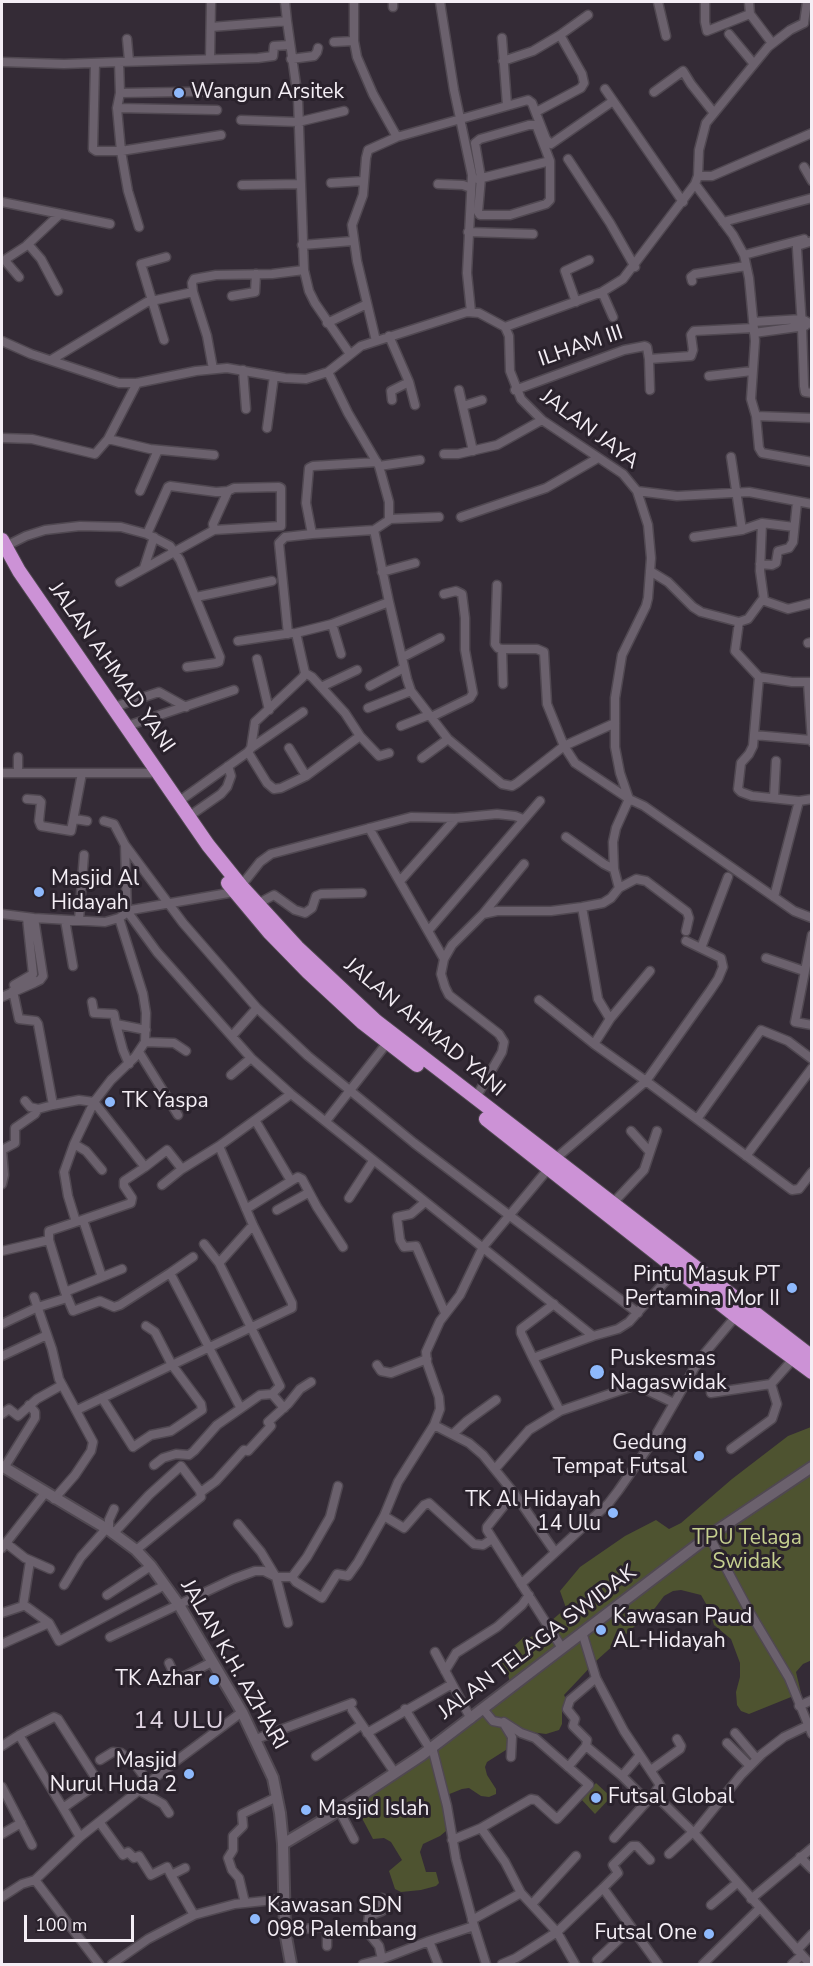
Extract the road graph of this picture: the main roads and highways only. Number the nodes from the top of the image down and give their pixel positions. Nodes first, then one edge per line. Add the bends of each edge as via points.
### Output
1 (2, 548) edge
2 (238, 889) junction
3 (552, 1164) junction
4 (812, 1357) edge
5 (812, 1372) edge

1 - 2 highway, JALAN AHMAD YANI
1 - 2 highway, JALAN AHMAD YANI via 197,843
2 - 3 highway, JALAN AHMAD YANI via 368,1015
2 - 3 highway, JALAN AHMAD YANI via 308,972 339,1002 387,1043
3 - 4 highway, JALAN AHMAD YANI via 613,1203
3 - 5 highway, JALAN AHMAD YANI via 736,1316

